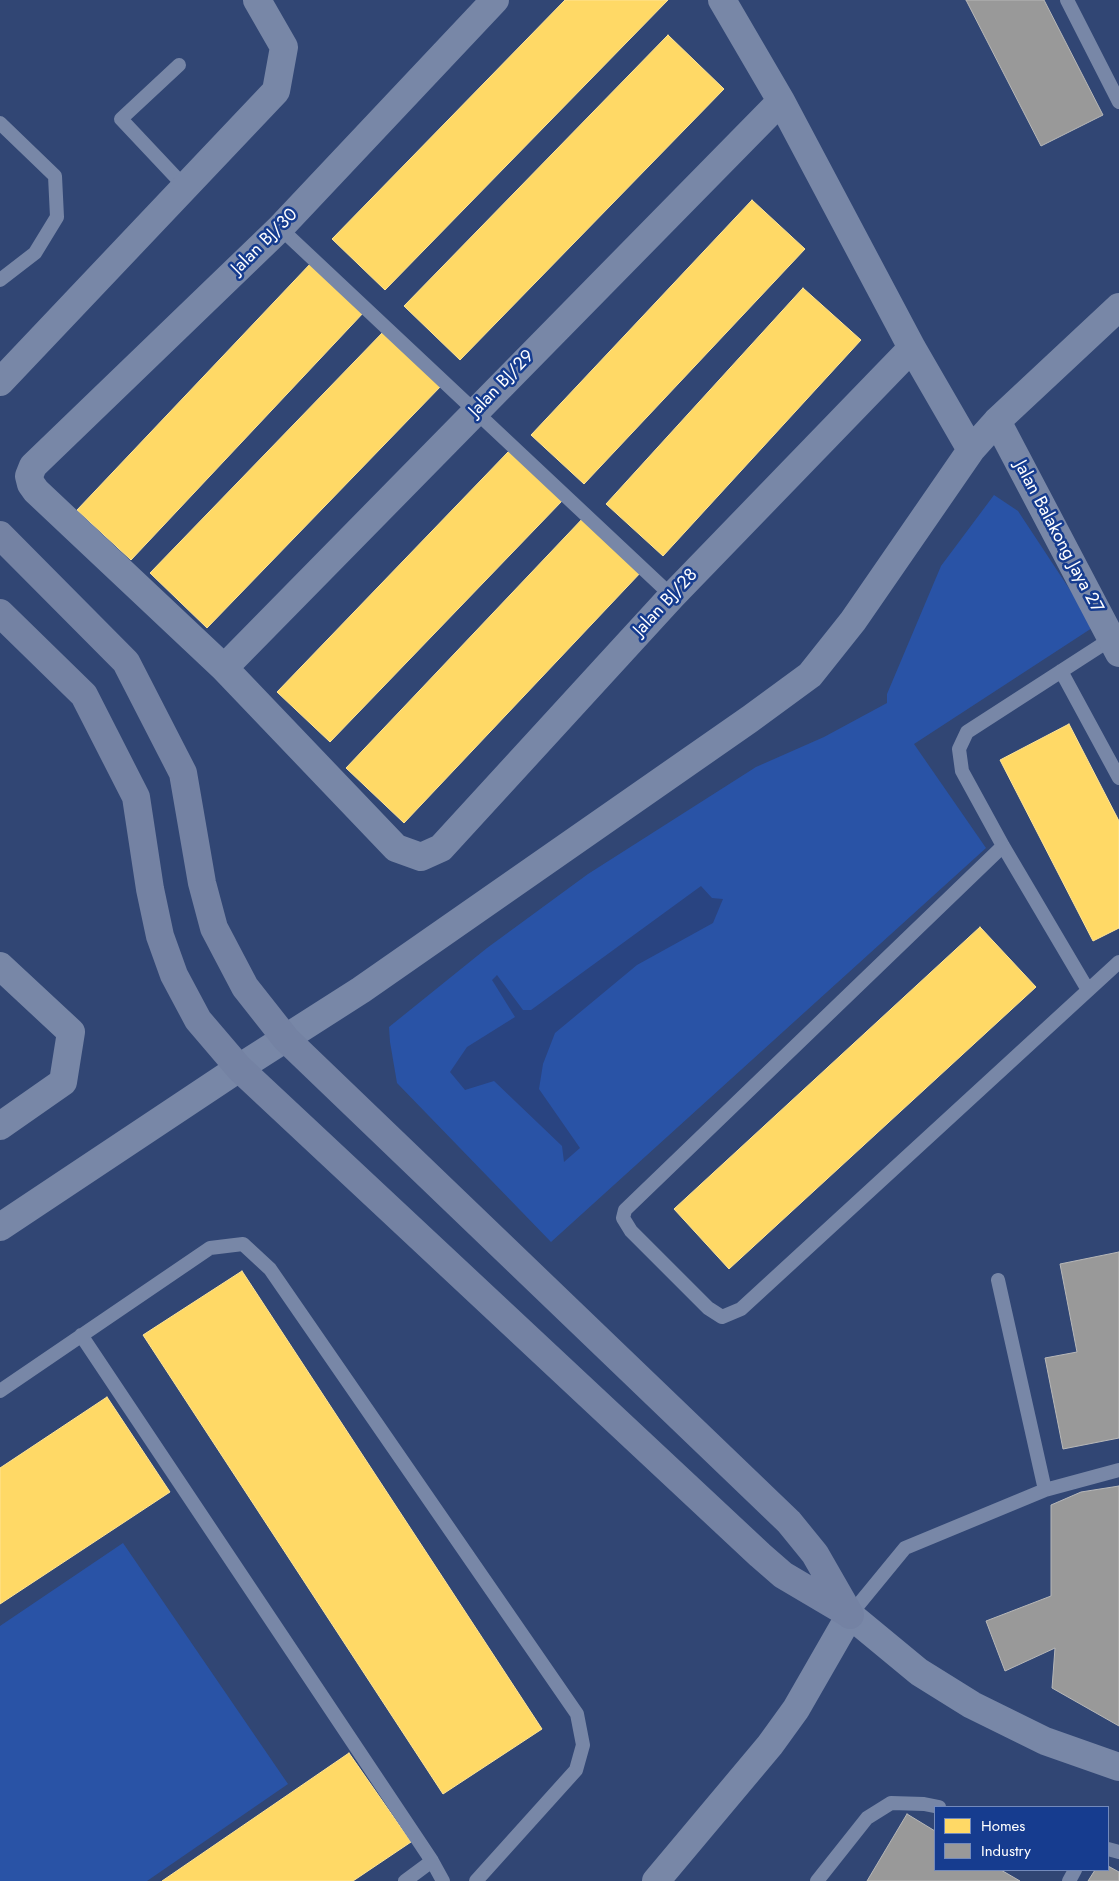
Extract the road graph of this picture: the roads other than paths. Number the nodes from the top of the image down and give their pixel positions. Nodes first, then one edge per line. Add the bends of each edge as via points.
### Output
1 (257, 0) edge
2 (495, 0) edge
3 (722, 0) edge
4 (1067, 0) edge
5 (180, 65) dead end
6 (781, 101) junction
7 (1119, 102) edge
8 (0, 123) edge
9 (185, 187) junction
10 (280, 228) junction
11 (0, 280) edge
12 (1119, 307) edge
13 (912, 348) junction
14 (0, 382) edge
15 (476, 411) junction
16 (997, 420) junction
17 (971, 450) junction
18 (0, 534) edge
19 (672, 596) junction
20 (0, 613) edge
21 (1115, 646) edge
22 (224, 668) junction
23 (1061, 671) junction
24 (1119, 778) edge
25 (1003, 846) junction
26 (1119, 962) edge
27 (0, 966) edge
28 (1088, 990) junction
29 (286, 1038) junction
30 (239, 1068) junction
31 (0, 1126) edge
32 (0, 1227) edge
33 (998, 1280) dead end
34 (81, 1335) junction
35 (0, 1391) edge
36 (1119, 1470) edge
37 (1046, 1490) junction
38 (850, 1615) junction
39 (1119, 1767) edge
40 (934, 1806) edge
41 (432, 1861) junction
42 (405, 1881) edge
43 (443, 1881) edge
44 (476, 1881) edge
45 (656, 1881) edge
46 (817, 1881) edge

1 - 9 street via 284,47 276,91
2 - 10 street, Jalan BJ/30
3 - 6 street
4 - 7 lane
5 - 9 lane via 121,119
6 - 13 street
6 - 15 street, Jalan BJ/29
8 - 11 lane via 55,176 57,217 35,254
9 - 14 street
10 - 15 lane
10 - 22 street, Jalan BJ/30 via 33,466 28,476 36,491
12 - 16 street
13 - 17 street
13 - 19 street, Jalan BJ/28
15 - 19 lane
15 - 22 street, Jalan BJ/29
16 - 17 street
16 - 21 street, Jalan Balakong Jaya 27
17 - 29 street via 853,621 810,675 361,990
18 - 29 street via 126,662 183,773 202,883 214,928 245,987
19 - 22 street, Jalan BJ/28 via 441,848 421,857 396,848
20 - 30 street via 84,695 136,797 160,936 174,976 198,1020
21 - 23 lane
23 - 24 lane
23 - 25 lane via 967,732 959,749 962,770
25 - 28 lane
25 - 28 lane via 625,1210 623,1218 631,1231 708,1308 722,1317 740,1309
26 - 28 lane
27 - 31 street via 71,1032 62,1082
29 - 30 street
29 - 38 street via 790,1522 815,1554
30 - 32 street
30 - 38 street via 760,1555 783,1574
33 - 37 lane
34 - 35 lane
34 - 41 lane
34 - 44 lane via 210,1248 243,1244 270,1269 577,1714 583,1745 576,1770
36 - 37 lane
37 - 38 lane via 905,1548
38 - 39 street via 919,1672 972,1705 1045,1740
38 - 45 street via 796,1709 770,1745
40 - 46 lane via 892,1803 867,1818
41 - 42 lane
41 - 43 lane

